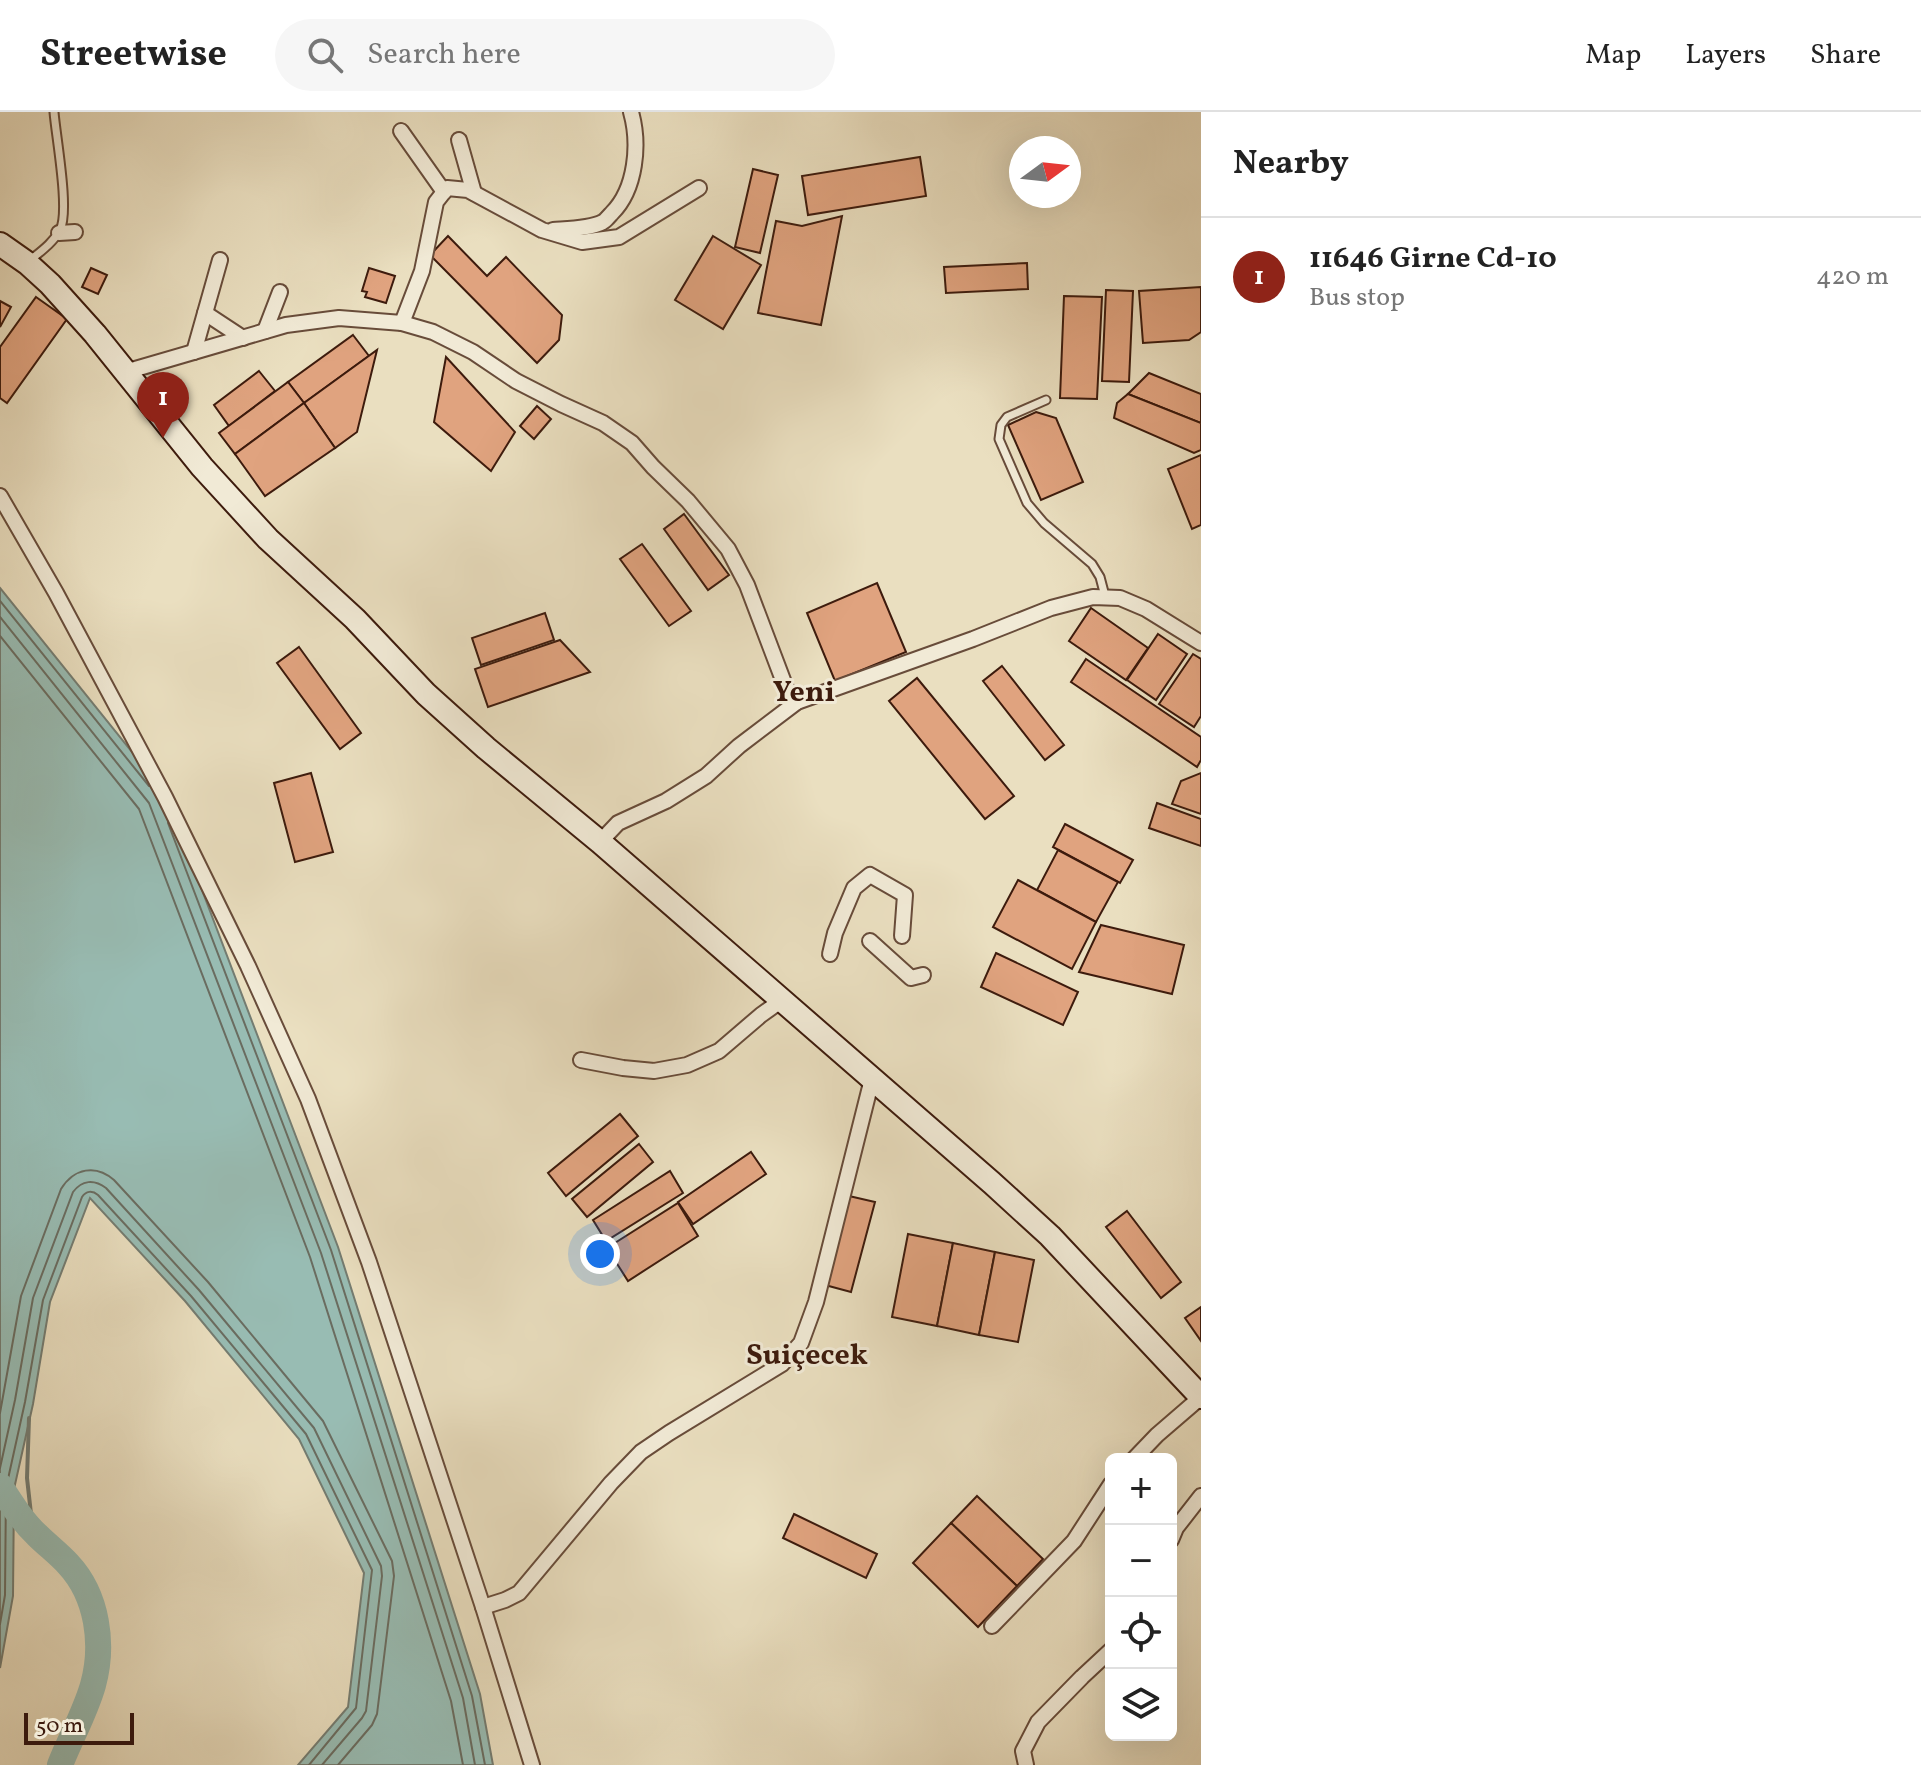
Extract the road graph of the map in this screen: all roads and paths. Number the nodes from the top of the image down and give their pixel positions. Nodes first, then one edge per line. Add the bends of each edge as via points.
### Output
1 (54, 112) edge
2 (631, 112) edge
3 (401, 131) dead end
4 (459, 140) dead end
5 (699, 188) dead end
6 (444, 192) junction
7 (474, 193) junction
8 (542, 230) junction
9 (75, 232) dead end
10 (59, 233) junction
11 (0, 244) edge
12 (220, 260) dead end
13 (27, 263) junction
14 (280, 292) dead end
15 (205, 313) junction
16 (402, 323) junction
17 (265, 331) junction
18 (243, 338) junction
19 (194, 352) junction
20 (125, 372) junction
21 (1046, 400) dead end
22 (0, 496) edge
23 (1105, 596) junction
24 (1201, 643) edge
25 (797, 702) junction
26 (600, 842) junction
27 (902, 936) dead end
28 (870, 941) dead end
29 (830, 954) dead end
30 (923, 975) dead end
31 (782, 1000) junction
32 (581, 1060) dead end
33 (872, 1079) junction
34 (1201, 1397) edge
35 (1140, 1453) edge
36 (1105, 1493) edge
37 (1201, 1496) edge
38 (1177, 1527) edge
39 (483, 1607) junction
40 (992, 1626) dead end
41 (1105, 1656) edge
42 (532, 1765) edge
43 (1026, 1765) edge

1 - 10 lane via 64,207
2 - 8 street via 634,168 623,202 603,222
3 - 6 street
4 - 7 street
5 - 8 street via 619,237 582,242
6 - 7 street via 447,188
6 - 16 street via 436,202 422,271
7 - 8 street
9 - 10 street
10 - 13 lane
11 - 13 street
12 - 15 street
13 - 20 street
14 - 17 street
15 - 18 street
15 - 19 street
16 - 17 street via 339,318
16 - 25 street via 473,352 632,443 728,549 786,688
17 - 18 street
18 - 19 street
19 - 20 street
20 - 26 street via 268,539 435,702
21 - 23 lane via 1007,417 999,439 1027,503 1092,564
22 - 39 street via 165,797 308,1099 369,1262
23 - 24 street via 1146,609
23 - 25 street via 1051,608
25 - 26 street via 706,776 618,823
26 - 31 street
27 - 29 street via 905,895 870,875 854,888
28 - 30 street via 911,978
31 - 32 street via 719,1051 687,1065 654,1071
31 - 33 street
33 - 34 street via 1050,1236
33 - 39 street via 801,1343 782,1364 641,1452 519,1593
34 - 35 street
36 - 40 street via 1074,1541
37 - 38 street
39 - 42 street
41 - 43 street via 1038,1722 1023,1751

